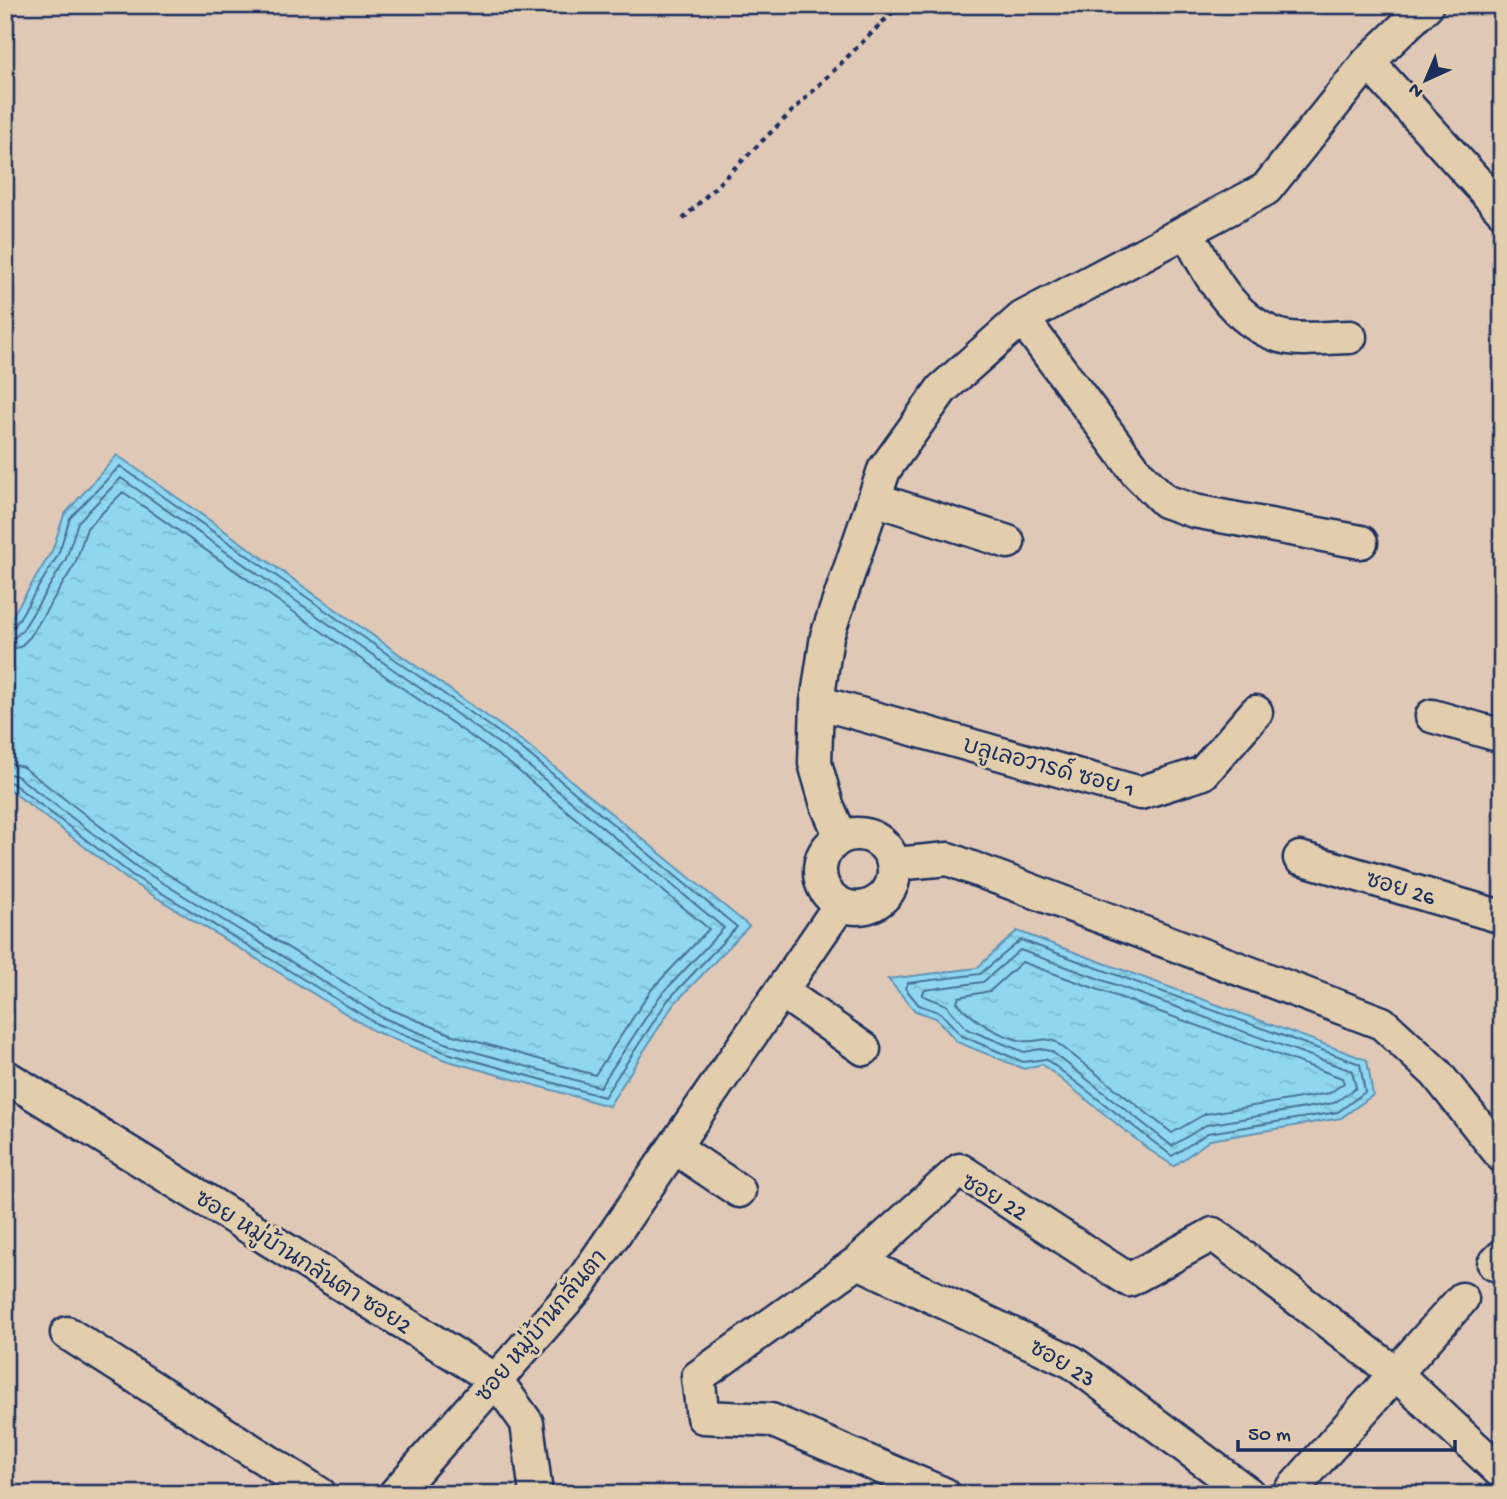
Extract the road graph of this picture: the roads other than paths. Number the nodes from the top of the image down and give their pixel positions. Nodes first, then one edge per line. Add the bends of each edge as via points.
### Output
1 (1408, 12) edge
2 (1368, 62) junction
3 (1502, 210) edge
4 (1187, 231) junction
5 (1022, 318) junction
6 (1350, 337) dead end
7 (873, 499) junction
8 (1008, 542) dead end
9 (1361, 542) dead end
10 (817, 702) junction
11 (1256, 712) dead end
12 (1432, 716) dead end
13 (1502, 736) edge
14 (841, 836) junction
15 (1300, 858) dead end
16 (895, 864) junction
17 (840, 905) junction
18 (1502, 916) edge
19 (781, 991) junction
20 (864, 1049) dead end
21 (5, 1076) edge
22 (674, 1147) junction
23 (1502, 1156) edge
24 (739, 1191) dead end
25 (858, 1262) junction
26 (1462, 1299) dead end
27 (66, 1333) dead end
28 (1395, 1374) junction
29 (496, 1380) junction
30 (1502, 1473) edge
31 (320, 1494) edge
32 (396, 1494) edge
33 (536, 1494) edge
34 (944, 1494) edge
35 (1249, 1494) edge
36 (1289, 1494) edge

1 - 2 street
2 - 3 street
2 - 4 street via 1266,189
4 - 5 street
4 - 6 street via 1208,273 1244,317 1282,337
5 - 7 street via 942,389 884,470
5 - 9 street via 1138,474 1165,500 1194,511
7 - 8 street
7 - 10 street via 827,636
10 - 11 street, บลูเลอวารด์ ซอย 1 via 1140,793 1203,773
10 - 14 street via 816,763
12 - 13 street
14 - 16 street via 853,832 882,841
14 - 17 street via 833,840 820,861 822,886
15 - 18 street, ซอย 26
16 - 17 street via 894,880 882,900 860,909
16 - 23 street via 948,859 1382,1023 1436,1073
17 - 19 street, ซอย หมู่บ้านกลันตา
19 - 20 street
19 - 22 street, ซอย หมู่บ้านกลันตา
21 - 29 street, ซอย หมู่บ้านกลันตา ซอย2
22 - 24 street
22 - 29 street, ซอย หมู่บ้านกลันตา via 578,1287
25 - 28 street, ซอย 22 via 960,1170 1129,1280 1213,1234
25 - 34 street, ซอย 22 via 698,1377 703,1417 771,1420
25 - 35 street, ซอย 23 via 1072,1362
26 - 28 street
27 - 31 street
28 - 30 street, ซอย 22
28 - 36 street
29 - 32 street, ซอย หมู่บ้านกลันตา
29 - 33 street, ซอย หมู่บ้านกลันตา ซอย2 via 527,1423

